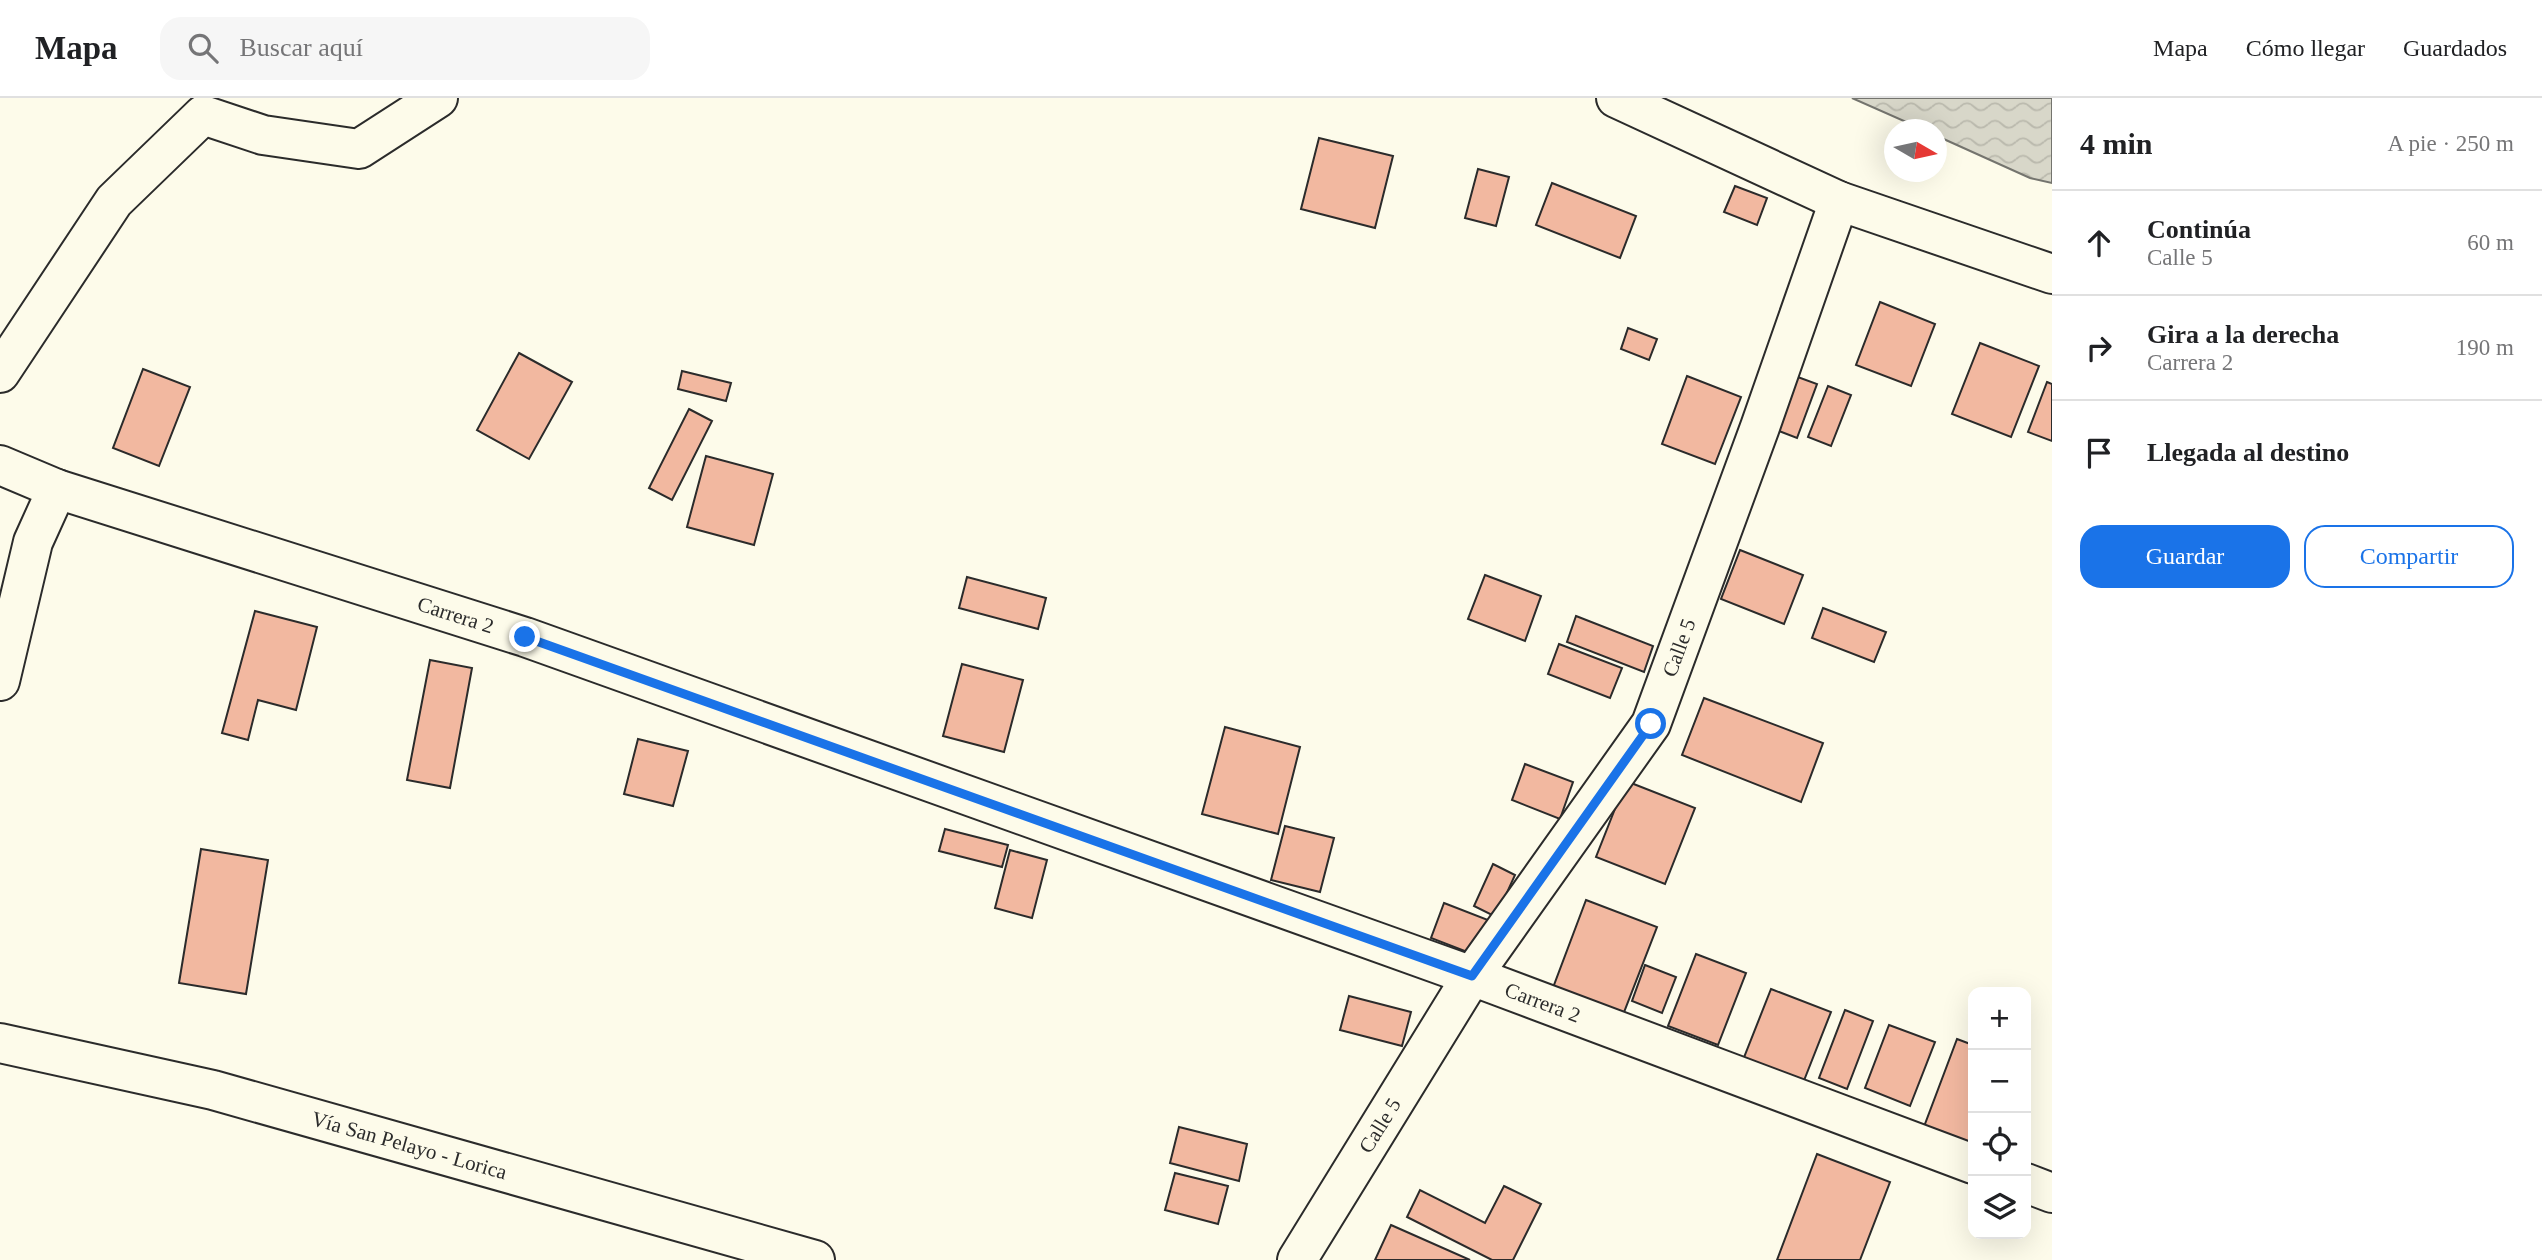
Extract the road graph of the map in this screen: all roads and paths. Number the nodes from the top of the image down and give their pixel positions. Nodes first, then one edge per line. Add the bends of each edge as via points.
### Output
1 (438, 98) edge
2 (1616, 98) edge
3 (1839, 201) junction
4 (2052, 274) edge
5 (0, 373) edge
6 (0, 465) edge
7 (57, 489) junction
8 (0, 681) edge
9 (1472, 976) junction
10 (0, 1043) edge
11 (1968, 1162) edge
12 (2031, 1186) edge
13 (2052, 1193) edge
14 (816, 1260) edge
15 (1297, 1260) edge

1 - 5 street via 359,149 263,135 203,115 114,201
2 - 3 street
3 - 4 street
3 - 9 street, Calle 5 via 1651,724
6 - 7 street, Carrera 2
7 - 8 street via 33,542
7 - 9 street, Carrera 2 via 525,637
9 - 11 street, Carrera 2
9 - 15 street, Calle 5
10 - 14 street, Vía San Pelayo - Lorica via 213,1090
12 - 13 street

